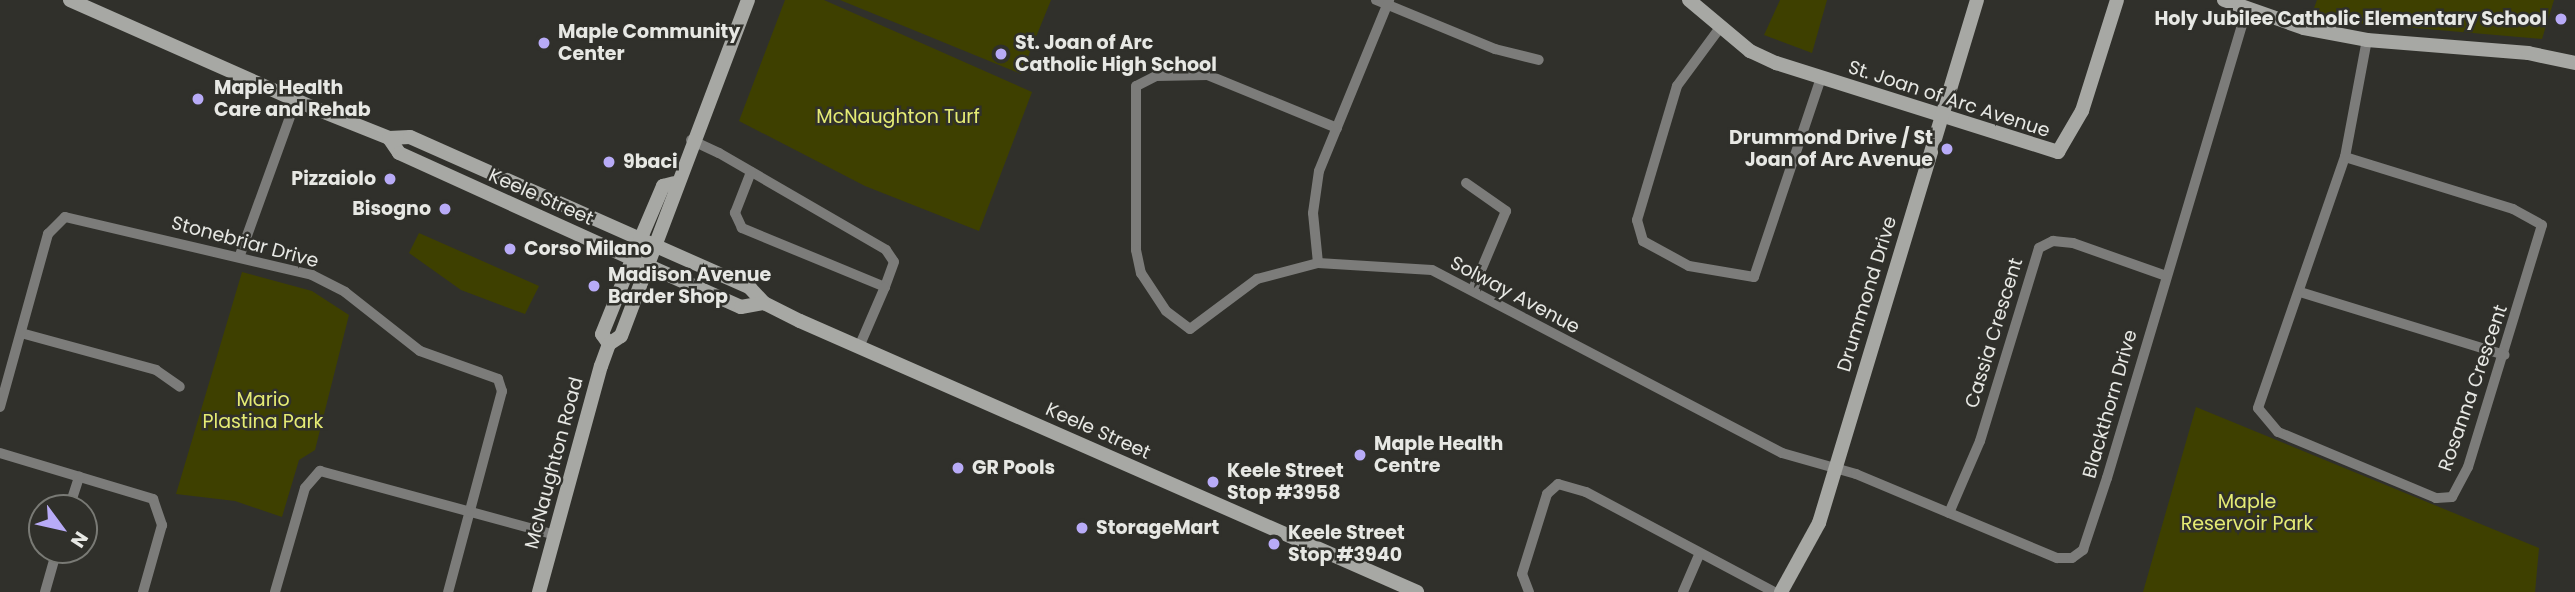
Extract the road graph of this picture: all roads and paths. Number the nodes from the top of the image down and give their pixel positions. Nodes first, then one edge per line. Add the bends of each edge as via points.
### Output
1 (70, 0) edge
2 (748, 0) edge
3 (1376, 0) edge
4 (1689, 0) edge
5 (1977, 0) edge
6 (2117, 0) edge
7 (2224, 0) edge
8 (1388, 3) edge
9 (2247, 8) junction
10 (1719, 29) junction
11 (2367, 40) junction
12 (1539, 60) dead end
13 (2575, 63) edge
14 (1821, 78) junction
15 (296, 100) junction
16 (1940, 115) junction
17 (1337, 128) junction
18 (389, 138) junction
19 (690, 140) junction
20 (2345, 157) junction
21 (751, 172) junction
22 (674, 183) junction
23 (1466, 183) dead end
24 (640, 240) junction
25 (655, 247) junction
26 (240, 255) junction
27 (633, 259) junction
28 (1318, 262) junction
29 (648, 266) junction
30 (2166, 276) junction
31 (885, 287) junction
32 (1473, 289) junction
33 (2300, 292) junction
34 (764, 303) junction
35 (21, 333) junction
36 (609, 344) junction
37 (859, 347) junction
38 (2505, 355) junction
39 (180, 387) dead end
40 (0, 407) edge
41 (0, 453) edge
42 (1833, 469) junction
43 (79, 477) junction
44 (74, 494) edge
45 (470, 511) junction
46 (1949, 513) junction
47 (555, 535) junction
48 (1699, 555) junction
49 (53, 564) edge
50 (45, 592) edge
51 (143, 592) edge
52 (275, 592) edge
53 (448, 592) edge
54 (539, 592) edge
55 (1417, 592) edge
56 (1529, 592) edge
57 (1683, 592) edge
58 (1774, 592) edge
59 (1781, 592) edge

1 - 15 street, Keele Street
2 - 19 street, McNaughton Road
3 - 8 street
4 - 10 street, St. Joan of Arc Avenue
5 - 16 street, Drummond Drive
6 - 16 street, St. Joan of Arc Avenue via 2082,111 2058,152
7 - 9 street
8 - 12 street
8 - 17 street
9 - 11 street
9 - 30 street, Blackthorn Drive
10 - 14 street, St. Joan of Arc Avenue via 1750,51
10 - 14 street via 1676,86 1637,220 1643,241 1689,266 1754,277
11 - 13 street via 2528,53
11 - 20 street, Rosanna Crescent
14 - 16 street, St. Joan of Arc Avenue
15 - 18 street, Keele Street
15 - 26 street
16 - 42 street, Drummond Drive
17 - 28 street via 1314,195
17 - 28 street, Solway Avenue via 1208,75 1156,76 1142,80 1133,92 1136,250 1141,273 1166,310 1189,329 1258,279
18 - 24 street, Keele Street via 410,137
18 - 27 street, Keele Street via 399,153
19 - 21 street
19 - 22 street, McNaughton Road
20 - 33 street, Rosanna Crescent
20 - 38 street, Rosanna Crescent via 2513,209 2542,225
21 - 31 street via 886,250 894,262
21 - 31 street via 735,213 742,228
22 - 24 street, McNaughton Road via 663,186
22 - 25 street, McNaughton Road via 677,194
23 - 32 street via 1506,211
24 - 25 street, Keele Street
24 - 27 street, McNaughton Road
25 - 29 street, McNaughton Road
25 - 34 street, Keele Street via 750,288
26 - 35 street, Stonebriar Drive via 65,217 48,234
26 - 45 street, Stonebriar Drive via 312,275 420,351 498,379 502,391
27 - 29 street, Keele Street
27 - 36 street, McNaughton Road via 602,334
28 - 32 street, Solway Avenue via 1414,266
29 - 34 street, Keele Street via 741,307
29 - 36 street, McNaughton Road via 621,336
30 - 46 street, Cassia Crescent via 2073,243 2053,241 2039,248 1980,441
30 - 46 street, Blackthorn Drive via 2083,550 2057,558
31 - 37 street
32 - 42 street, Solway Avenue via 1539,329 1782,453
33 - 38 street
33 - 38 street, Rosanna Crescent via 2259,399 2262,415 2278,432 2436,498 2452,497 2469,467
34 - 37 street, Keele Street
35 - 39 street via 156,370
35 - 40 street, Stonebriar Drive
36 - 47 street, McNaughton Road
37 - 55 street, Keele Street
41 - 43 street
42 - 46 street, Blackthorn Drive
42 - 59 street, Drummond Drive via 1819,523
43 - 44 street
43 - 51 street via 145,495 163,513
45 - 47 street
45 - 52 street via 320,471 305,488
45 - 53 street
47 - 54 street, McNaughton Road
48 - 56 street via 1586,492 1558,484 1547,494 1522,573
48 - 57 street
48 - 58 street
49 - 50 street

